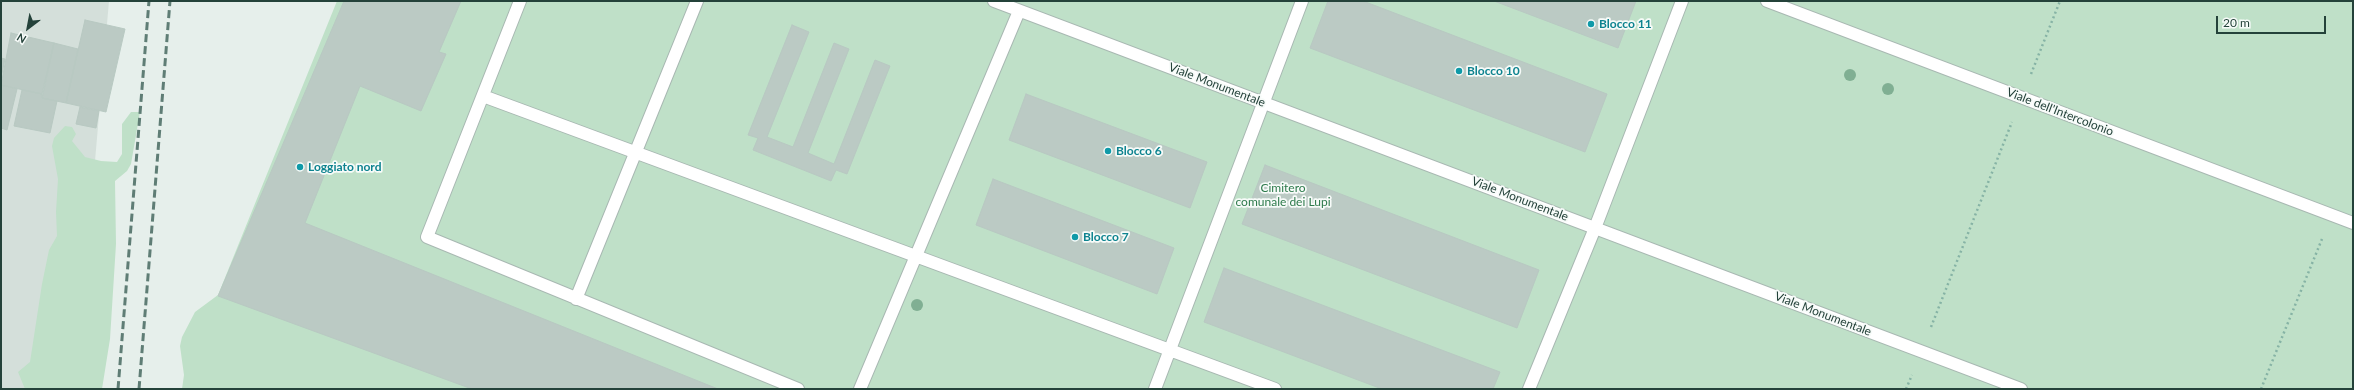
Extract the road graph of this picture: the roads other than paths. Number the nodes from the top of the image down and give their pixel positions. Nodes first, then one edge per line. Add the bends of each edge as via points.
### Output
1 (520, 1) edge
2 (698, 1) edge
3 (994, 1) edge
4 (1302, 1) edge
5 (1682, 1) edge
6 (1767, 1) edge
7 (1019, 10) junction
8 (483, 96) junction
9 (1264, 103) junction
10 (636, 152) junction
11 (2353, 222) edge
12 (1595, 228) junction
13 (916, 256) junction
14 (576, 299) junction
15 (1170, 350) junction
16 (798, 389) edge
17 (860, 389) edge
18 (1155, 389) edge
19 (1275, 389) edge
20 (1529, 389) edge
21 (2021, 389) edge

1 - 8 lane
2 - 10 lane
3 - 7 lane, Viale Monumentale
4 - 9 lane
5 - 12 lane
6 - 11 lane, Viale dell'Intercolonio
7 - 9 lane, Viale Monumentale
7 - 13 lane
8 - 10 lane
8 - 14 lane via 428,237
9 - 12 lane, Viale Monumentale
9 - 15 lane
10 - 13 lane
10 - 14 lane
12 - 20 lane
12 - 21 lane, Viale Monumentale
13 - 15 lane
13 - 17 lane
14 - 16 lane
15 - 18 lane
15 - 19 lane

